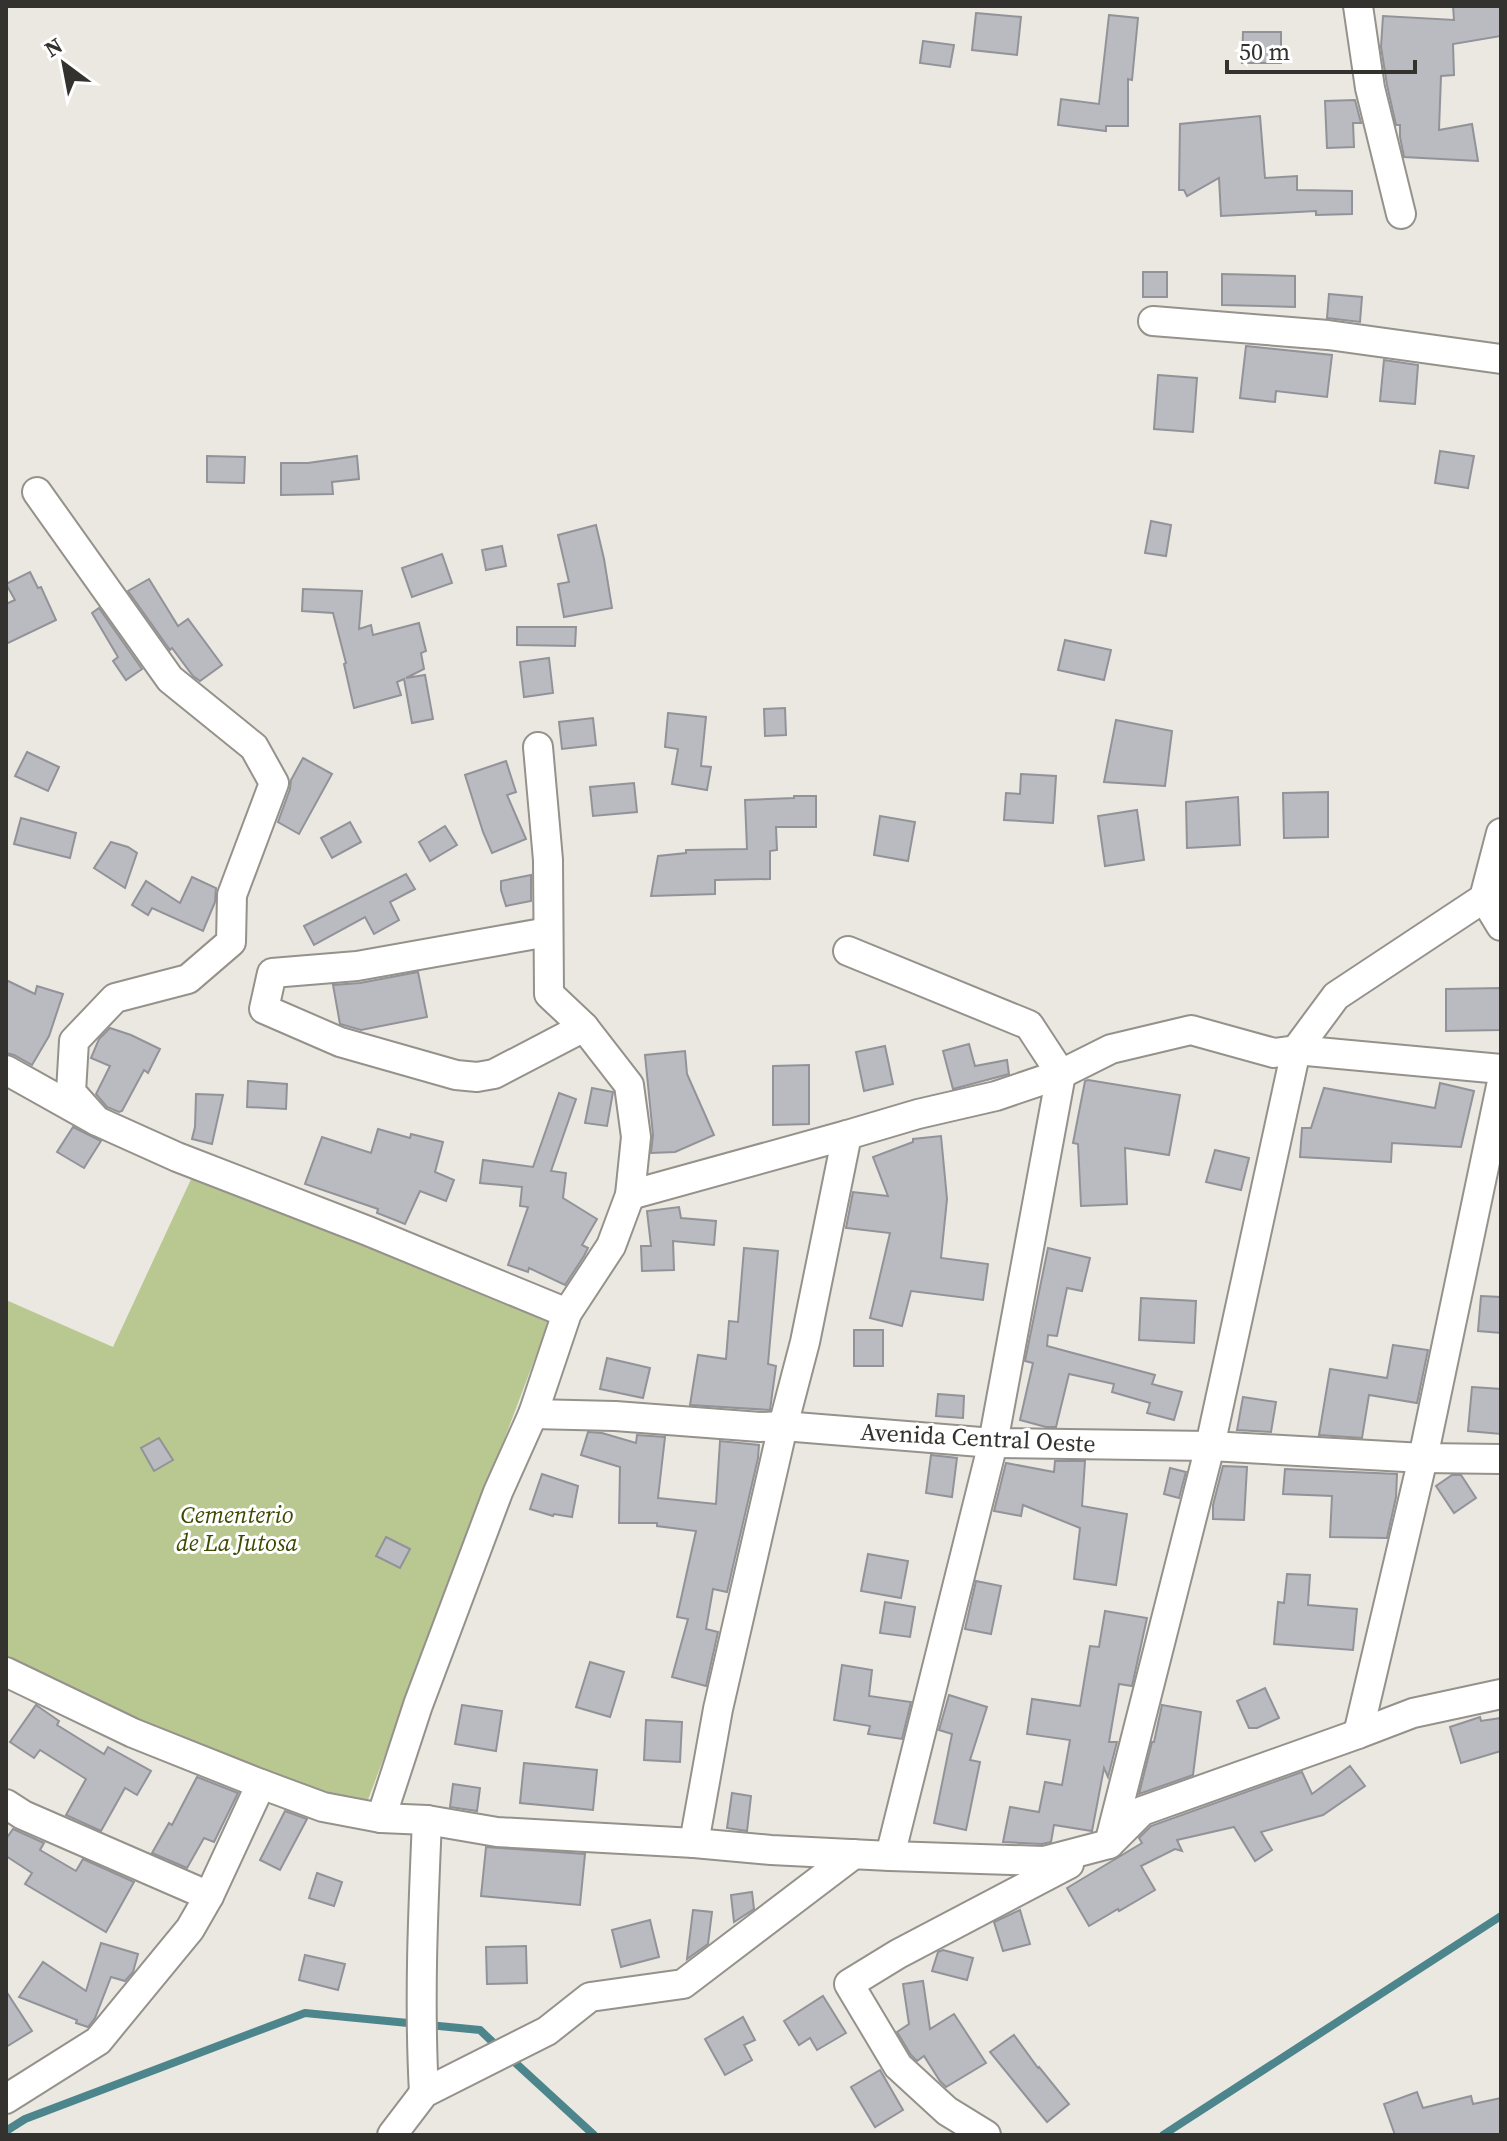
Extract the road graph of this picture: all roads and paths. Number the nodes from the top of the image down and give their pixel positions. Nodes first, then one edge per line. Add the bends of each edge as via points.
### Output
1 (1358, 6) edge
2 (1401, 214) dead end
3 (1153, 321) dead end
4 (1501, 359) edge
5 (37, 492) dead end
6 (538, 747) dead end
7 (1501, 833) edge
8 (1484, 898) junction
9 (1501, 926) edge
10 (548, 932) junction
11 (848, 951) dead end
12 (584, 1027) junction
13 (1296, 1050) junction
14 (1501, 1069) edge
15 (6, 1070) edge
16 (1061, 1074) junction
17 (1501, 1086) edge
18 (97, 1121) junction
19 (847, 1135) junction
20 (630, 1195) junction
21 (567, 1313) junction
22 (533, 1414) junction
23 (783, 1426) junction
24 (993, 1443) junction
25 (1210, 1446) junction
26 (1423, 1458) junction
27 (1501, 1459) edge
28 (6, 1672) edge
29 (1501, 1694) edge
30 (1358, 1734) junction
31 (261, 1784) junction
32 (6, 1804) edge
33 (381, 1818) junction
34 (427, 1820) junction
35 (694, 1843) junction
36 (1109, 1844) junction
37 (854, 1854) junction
38 (890, 1856) junction
39 (209, 1896) junction
40 (424, 2093) junction
41 (6, 2099) edge
42 (392, 2135) edge
43 (986, 2135) edge

1 - 2 street via 1370,88
3 - 4 street via 1328,335
5 - 18 street via 170,679 254,747 274,783 232,895 231,942 188,979 115,998 74,1041 71,1092
6 - 10 street
7 - 8 street
8 - 9 street
8 - 13 street via 1336,996
10 - 12 street via 549,994
10 - 12 street via 357,966 272,973 264,1009 340,1042 477,1077 494,1074
11 - 16 street via 1029,1025
12 - 20 street via 629,1085 636,1137
13 - 14 street
13 - 16 street via 1274,1053 1191,1030 1111,1049
13 - 25 street
15 - 18 street
16 - 19 street
16 - 24 street
17 - 26 street
18 - 21 street
19 - 20 street
19 - 23 street
20 - 21 street via 611,1246
21 - 22 street
22 - 23 street, Avenida Central Oeste
22 - 33 street via 498,1492
23 - 24 street, Avenida Central Oeste
23 - 35 street via 718,1709
24 - 25 street, Avenida Central Oeste
24 - 38 street
25 - 26 street, Avenida Central Oeste
25 - 36 street
26 - 27 street, Avenida Central Oeste
26 - 30 street
28 - 31 street via 133,1733
29 - 30 street via 1413,1713
30 - 36 street via 1142,1811
31 - 33 street via 323,1807
31 - 39 street
32 - 39 street
33 - 34 street
34 - 35 street via 497,1832
34 - 40 street
35 - 37 street
36 - 38 street via 1044,1861
36 - 43 street via 849,1984 898,2066 947,2111
37 - 38 street
37 - 40 street via 683,1984 590,1997 547,2031
39 - 41 street via 190,1929 98,2041
40 - 42 street

